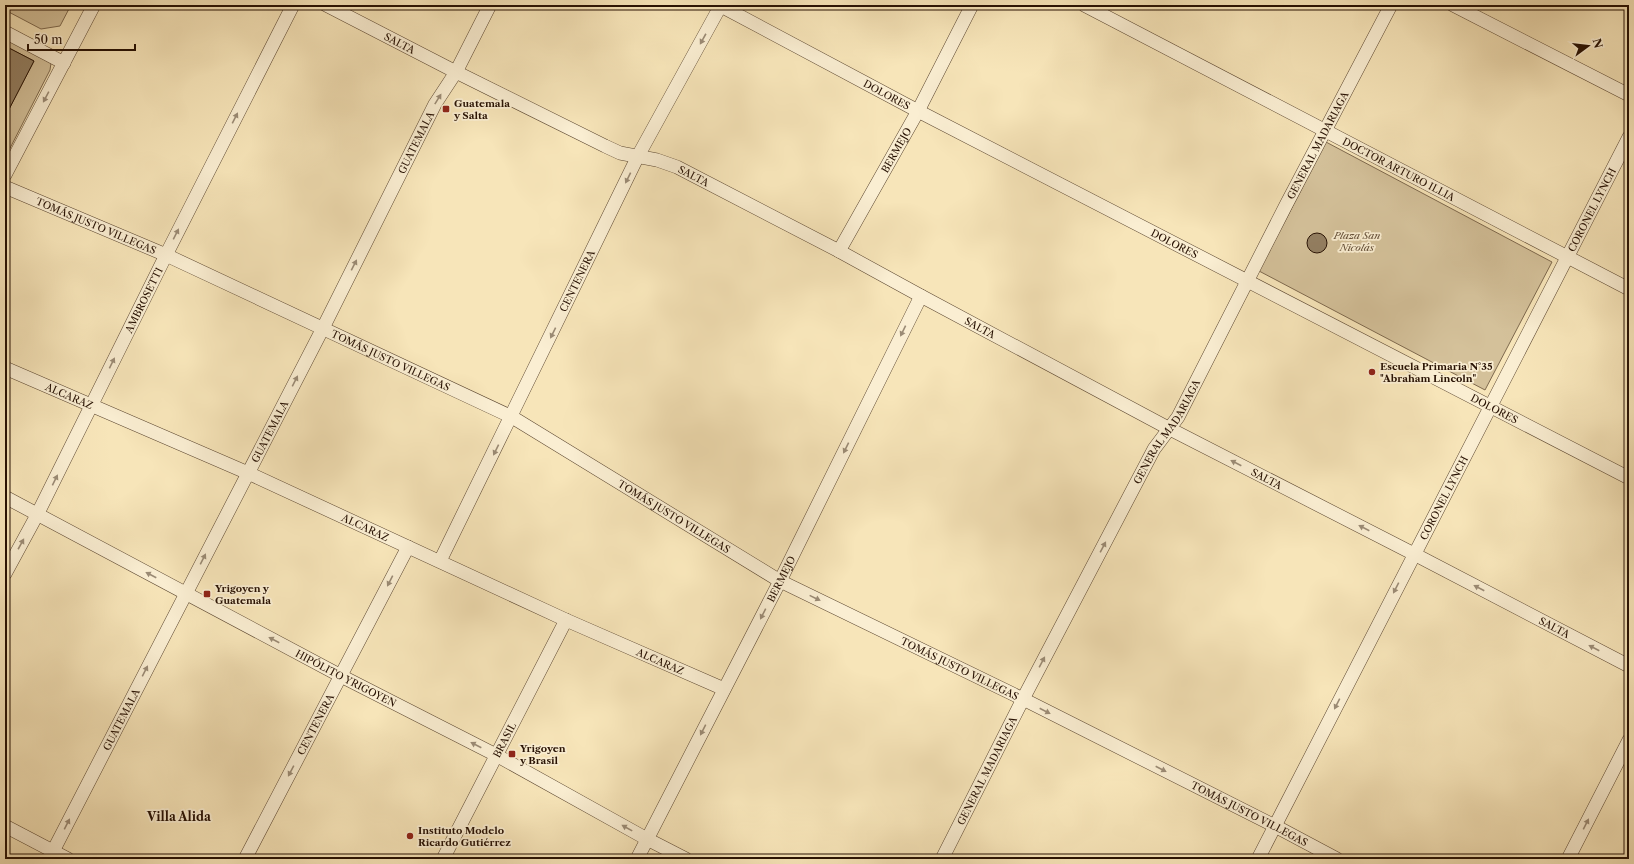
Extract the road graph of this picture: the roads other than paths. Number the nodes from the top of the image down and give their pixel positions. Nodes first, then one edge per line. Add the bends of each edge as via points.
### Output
1 (94, 5) edge
2 (293, 5) edge
3 (326, 5) edge
4 (490, 5) edge
5 (972, 5) edge
6 (1084, 5) edge
7 (1391, 5) edge
8 (1453, 5) edge
9 (721, 6) edge
10 (5, 32) edge
11 (64, 62) junction
12 (456, 72) junction
13 (1629, 95) edge
14 (918, 110) junction
15 (1324, 130) junction
16 (1629, 137) edge
17 (638, 156) junction
18 (5, 175) edge
19 (5, 187) edge
20 (839, 251) junction
21 (166, 255) junction
22 (1567, 258) junction
23 (1248, 281) junction
24 (1629, 290) edge
25 (921, 296) junction
26 (323, 328) junction
27 (5, 368) edge
28 (1491, 406) junction
29 (91, 407) junction
30 (512, 417) junction
31 (1170, 429) junction
32 (248, 473) junction
33 (1629, 478) edge
34 (5, 497) edge
35 (37, 515) junction
36 (408, 547) junction
37 (1414, 554) junction
38 (440, 561) junction
39 (5, 574) edge
40 (780, 581) junction
41 (185, 593) junction
42 (566, 620) junction
43 (1629, 666) edge
44 (341, 676) junction
45 (724, 689) junction
46 (1023, 699) junction
47 (1629, 740) edge
48 (496, 755) junction
49 (5, 826) edge
50 (1275, 826) junction
51 (647, 839) junction
52 (51, 855) edge
53 (68, 859) edge
54 (244, 859) edge
55 (443, 859) edge
56 (637, 859) edge
57 (686, 859) edge
58 (942, 859) edge
59 (1258, 859) edge
60 (1337, 859) edge
61 (1568, 859) edge

1 - 11 street
21 -> 2 street, AMBROSETTI
3 - 12 street, SALTA
4 - 12 street, GUATEMALA
5 - 14 street, BERMEJO
6 - 15 street, DOCTOR ARTURO ILLIA
7 - 15 street, GENERAL MADARIAGA
8 - 13 street
9 - 14 street, DOLORES
9 -> 17 street, CENTENERA
10 - 11 street
11 -> 18 street
12 - 17 street, SALTA via 620,153
26 -> 12 street, GUATEMALA via 435,104
14 - 20 street, BERMEJO
14 - 23 street, DOLORES
15 - 22 street, DOCTOR ARTURO ILLIA
15 - 23 street, GENERAL MADARIAGA
16 - 22 street, CORONEL LYNCH
17 - 20 street, SALTA via 677,167
17 -> 30 street, CENTENERA
19 - 21 street, TOMÁS JUSTO VILLEGAS
20 - 25 street, SALTA
21 - 26 street, TOMÁS JUSTO VILLEGAS
29 -> 21 street, AMBROSETTI
22 - 24 street, DOCTOR ARTURO ILLIA
22 - 28 street, CORONEL LYNCH
23 - 28 street, DOLORES
23 - 31 street, GENERAL MADARIAGA
25 - 31 street, SALTA
25 -> 40 street, BERMEJO
26 - 30 street, TOMÁS JUSTO VILLEGAS
32 -> 26 street, GUATEMALA
27 - 29 street, ALCARAZ
28 - 33 street, DOLORES
28 - 37 street, CORONEL LYNCH
29 - 32 street, ALCARAZ
35 -> 29 street, AMBROSETTI
30 -> 38 street, CENTENERA
30 - 40 street, TOMÁS JUSTO VILLEGAS
37 -> 31 street, SALTA
46 -> 31 street, GENERAL MADARIAGA via 1154,449
32 - 36 street, ALCARAZ
41 -> 32 street, GUATEMALA
34 - 35 street, HIPÓLITO YRIGOYEN
39 -> 35 street, AMBROSETTI
41 -> 35 street, HIPÓLITO YRIGOYEN
36 - 38 street, ALCARAZ
36 -> 44 street, CENTENERA
43 -> 37 street, SALTA
37 -> 50 street, CORONEL LYNCH
38 - 42 street, ALCARAZ
40 -> 45 street, BERMEJO
40 -> 46 street, TOMÁS JUSTO VILLEGAS
44 -> 41 street, HIPÓLITO YRIGOYEN
52 -> 41 street, GUATEMALA
42 - 45 street, ALCARAZ
42 - 48 street, BRASIL
48 -> 44 street, HIPÓLITO YRIGOYEN
44 -> 54 street, CENTENERA
45 -> 51 street, BERMEJO
46 -> 50 street, TOMÁS JUSTO VILLEGAS
46 - 58 street, GENERAL MADARIAGA
61 -> 47 street
51 -> 48 street, HIPÓLITO YRIGOYEN
48 - 55 street, BRASIL
49 - 52 street
50 - 59 street, CORONEL LYNCH
50 - 60 street, TOMÁS JUSTO VILLEGAS
51 - 56 street, BERMEJO
51 - 57 street, HIPÓLITO YRIGOYEN
52 - 53 street

